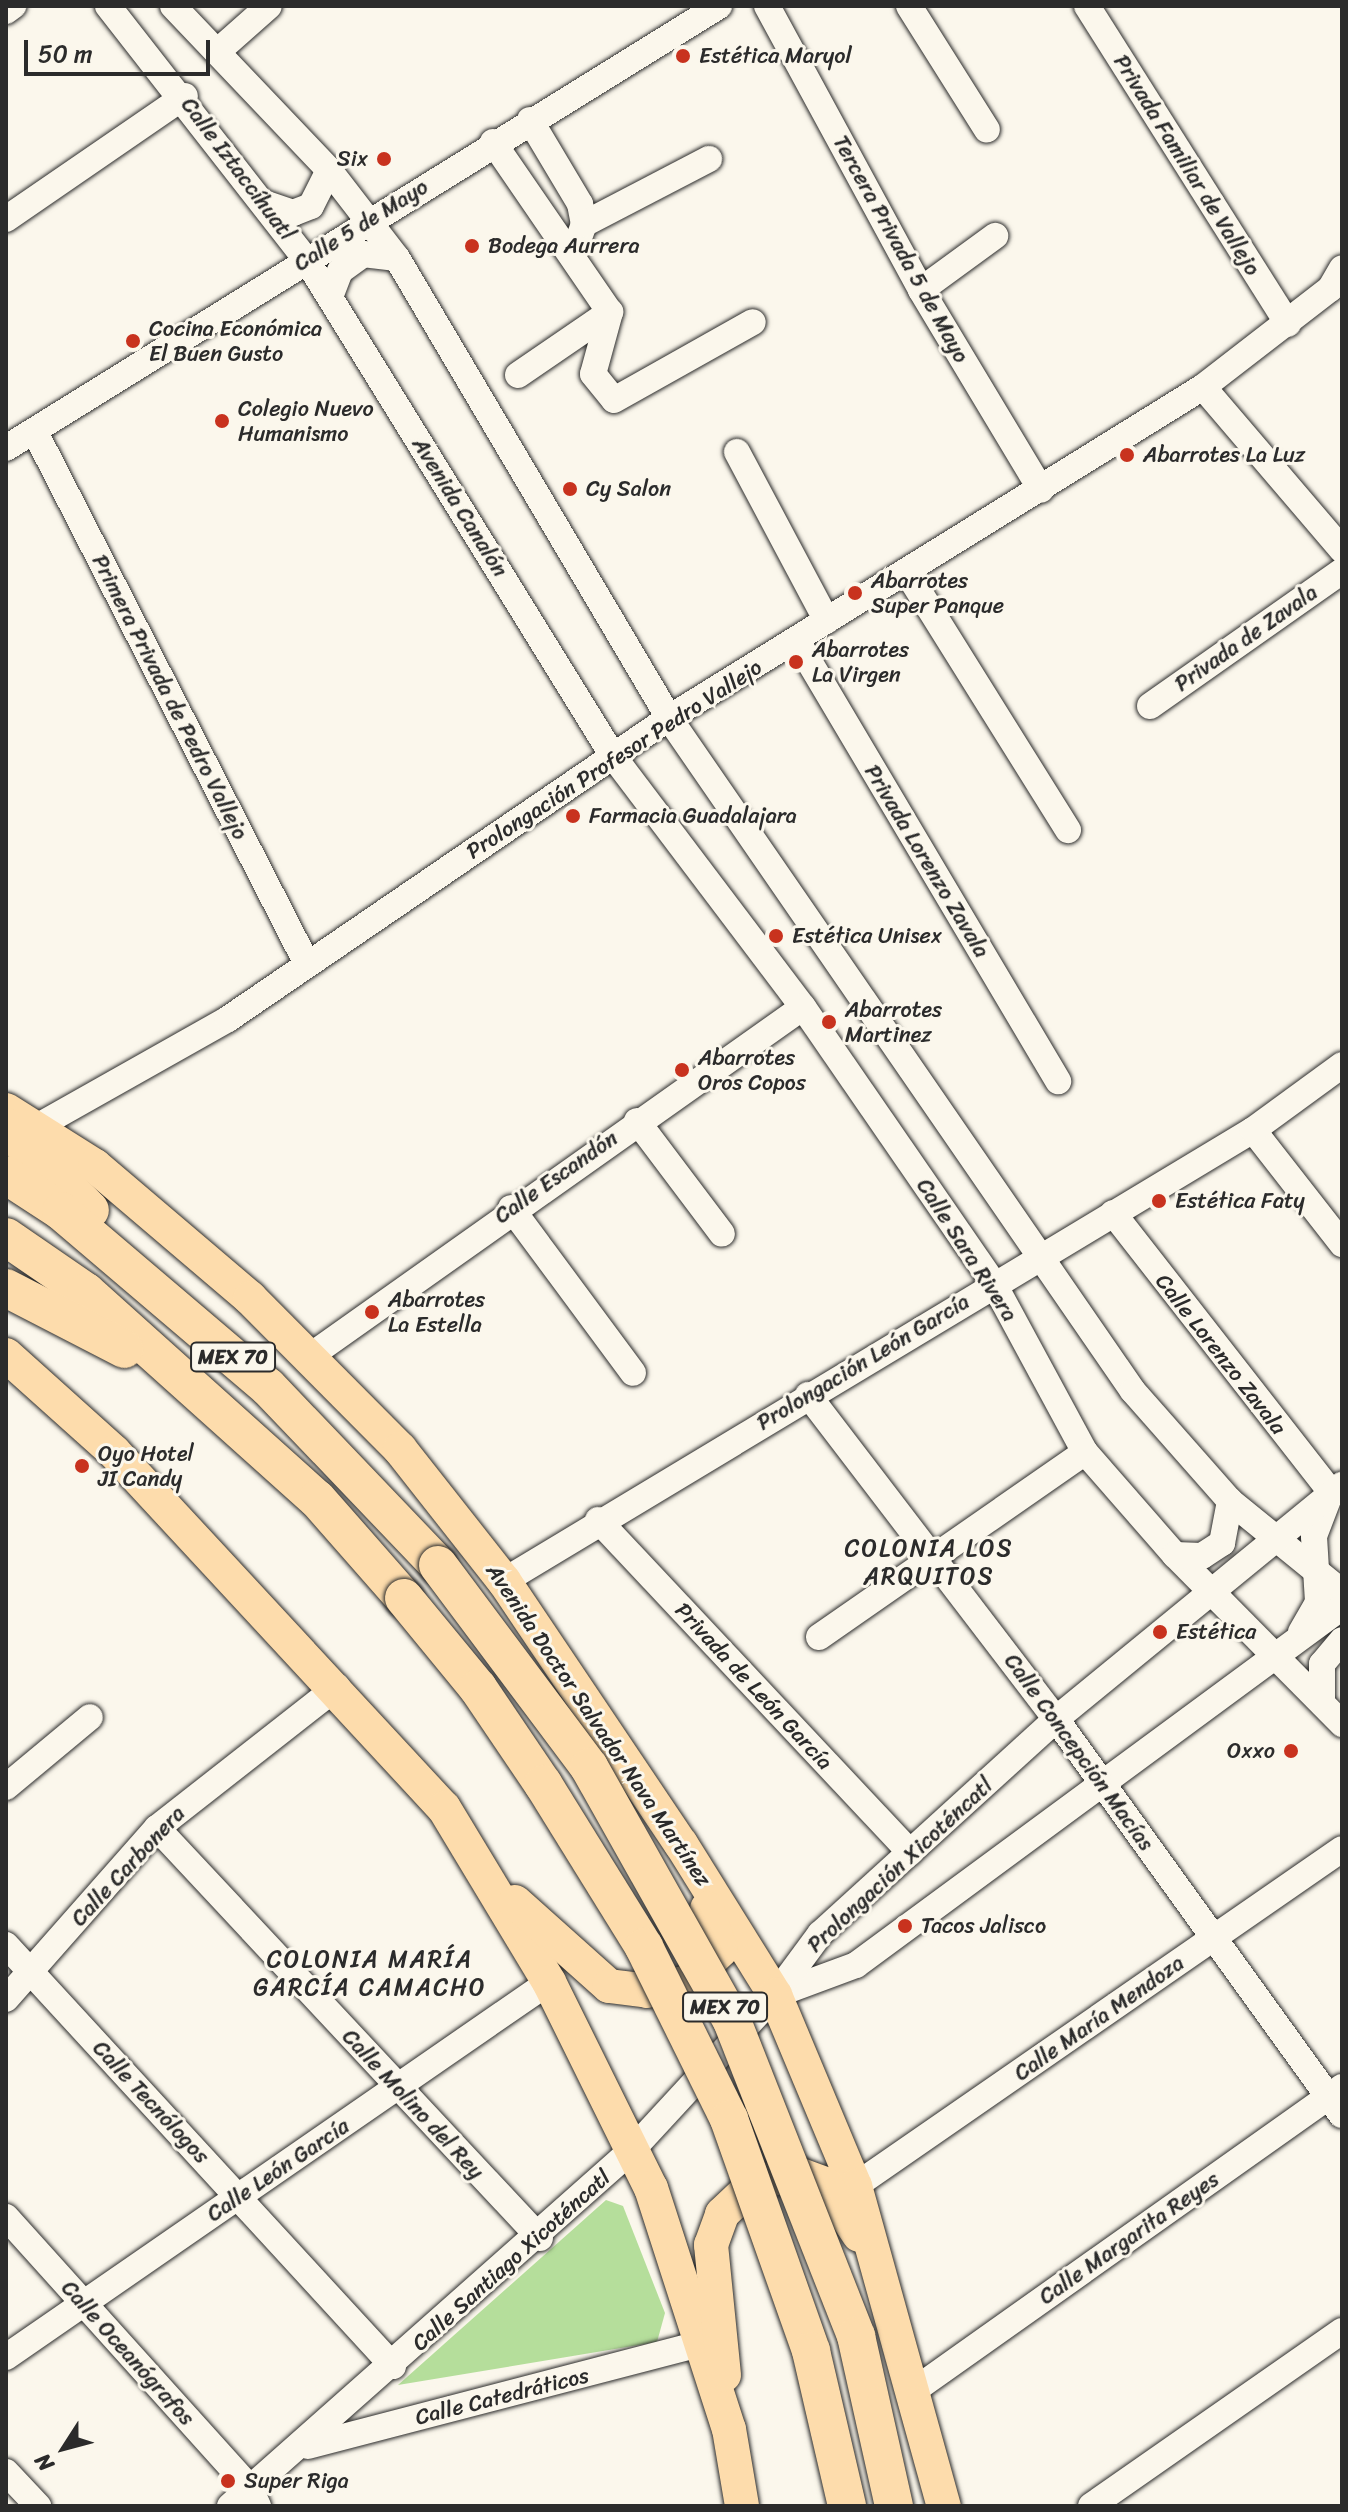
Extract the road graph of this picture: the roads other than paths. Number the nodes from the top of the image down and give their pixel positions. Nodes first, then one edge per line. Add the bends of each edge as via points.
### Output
1 (13, 6) edge
2 (108, 6) edge
3 (173, 6) edge
4 (269, 6) edge
5 (719, 6) edge
6 (767, 6) edge
7 (909, 6) edge
8 (1087, 6) edge
9 (6, 11) edge
10 (217, 52) junction
11 (185, 96) junction
12 (530, 120) junction
13 (987, 130) dead end
14 (493, 142) junction
15 (709, 159) dead end
16 (329, 170) junction
17 (264, 203) junction
18 (6, 219) edge
19 (366, 221) junction
20 (584, 224) junction
21 (995, 236) dead end
22 (573, 255) junction
23 (397, 258) junction
24 (306, 259) junction
25 (1342, 268) edge
26 (921, 290) junction
27 (330, 297) junction
28 (610, 312) junction
29 (753, 322) dead end
30 (1288, 324) junction
31 (518, 375) dead end
32 (1203, 387) junction
33 (15, 440) edge
34 (737, 452) dead end
35 (1041, 490) junction
36 (1342, 550) edge
37 (1342, 571) edge
38 (908, 574) junction
39 (827, 621) junction
40 (797, 641) junction
41 (1150, 706) dead end
42 (669, 718) junction
43 (613, 756) junction
44 (1068, 830) dead end
45 (306, 962) junction
46 (803, 1007) junction
47 (1342, 1065) edge
48 (1058, 1081) dead end
49 (637, 1121) junction
50 (15, 1122) edge
51 (1253, 1130) junction
52 (6, 1175) edge
53 (511, 1208) junction
54 (1113, 1213) junction
55 (722, 1234) dead end
56 (6, 1237) edge
57 (1342, 1244) edge
58 (1037, 1259) junction
59 (994, 1284) junction
60 (6, 1288) edge
61 (313, 1354) junction
62 (6, 1355) edge
63 (633, 1373) dead end
64 (268, 1387) junction
65 (808, 1395) junction
66 (219, 1411) junction
67 (1085, 1452) junction
68 (1337, 1489) edge
69 (1230, 1501) junction
70 (598, 1520) junction
71 (1275, 1537) junction
72 (1175, 1555) junction
73 (936, 1560) junction
74 (1309, 1565) junction
75 (1237, 1568) junction
76 (504, 1581) junction
77 (1209, 1591) junction
78 (1342, 1592) edge
79 (1342, 1607) edge
80 (819, 1637) dead end
81 (1296, 1640) junction
82 (1342, 1640) edge
83 (1274, 1656) junction
84 (337, 1687) junction
85 (1322, 1703) junction
86 (90, 1717) dead end
87 (1056, 1719) junction
88 (1342, 1724) edge
89 (1100, 1780) junction
90 (6, 1787) edge
91 (157, 1828) junction
92 (681, 1844) junction
93 (1342, 1849) edge
94 (910, 1852) junction
95 (483, 1871) junction
96 (1213, 1940) junction
97 (6, 1945) edge
98 (31, 1973) junction
99 (549, 1982) junction
100 (775, 1995) junction
101 (6, 1999) edge
102 (399, 2089) junction
103 (1337, 2099) edge
104 (633, 2149) junction
105 (855, 2186) junction
106 (239, 2196) junction
107 (6, 2217) edge
108 (540, 2238) junction
109 (879, 2265) junction
110 (83, 2303) junction
111 (1342, 2331) edge
112 (699, 2344) junction
113 (6, 2357) edge
114 (393, 2366) junction
115 (916, 2389) junction
116 (729, 2429) junction
117 (304, 2447) junction
118 (6, 2472) edge
119 (941, 2490) edge
120 (254, 2497) edge
121 (38, 2506) edge
122 (230, 2506) edge
123 (742, 2506) edge
124 (847, 2506) edge
125 (894, 2506) edge
126 (960, 2506) edge
127 (1091, 2506) edge

1 - 9 street
2 - 11 street, Calle Iztaccíhuatl
3 - 10 street
4 - 10 street
5 - 12 street, Calle 5 de Mayo
6 - 26 street, Tercera Privada 5 de Mayo
7 - 13 street
8 - 30 street, Privada Familiar de Vallejo
10 - 16 street
11 - 17 street, Calle Iztaccíhuatl
11 - 18 street
12 - 14 street, Calle 5 de Mayo
12 - 20 street
14 - 19 street, Calle 5 de Mayo
14 - 22 street
15 - 20 street
16 - 17 street via 311,206 293,213
16 - 19 street
17 - 24 street, Calle Iztaccíhuatl
19 - 23 street
19 - 24 street, Calle 5 de Mayo
20 - 22 street
21 - 26 street
22 - 28 street
23 - 27 street via 363,254 340,271
23 - 42 street
24 - 27 street, Avenida Canalón
24 - 33 street, Calle 5 de Mayo
25 - 30 street, Prolongación Profesor Pedro Vallejo via 1330,289
26 - 35 street, Tercera Privada 5 de Mayo
27 - 43 street, Avenida Canalón
28 - 29 street via 593,374 614,400
28 - 31 street
30 - 32 street, Prolongación Profesor Pedro Vallejo
32 - 35 street, Prolongación Profesor Pedro Vallejo
32 - 36 street
33 - 45 street, Primera Privada de Pedro Vallejo
34 - 39 street
35 - 38 street, Prolongación Profesor Pedro Vallejo
37 - 41 street, Privada de Zavala
38 - 39 street, Prolongación Profesor Pedro Vallejo
38 - 44 street
39 - 40 street, Prolongación Profesor Pedro Vallejo
40 - 42 street, Prolongación Profesor Pedro Vallejo
40 - 48 street, Privada Lorenzo Zavala
42 - 43 street, Prolongación Profesor Pedro Vallejo
42 - 58 street
43 - 45 street, Prolongación Profesor Pedro Vallejo
43 - 46 street, Calle Sara Rivera
45 - 50 street, Prolongación Profesor Pedro Vallejo via 228,1019
46 - 49 street, Calle Escandón
46 - 59 street, Calle Sara Rivera
47 - 51 street, Prolongación León García
49 - 53 street, Calle Escandón
49 - 55 street
50 - 61 main road, Avenida Doctor Salvador Nava Martínez via 95,1166
50 - 64 highway
51 - 54 street, Prolongación León García
51 - 57 street
52 - 64 highway, Avenida Doctor Salvador Nava Martínez / MEX 70 via 61,1211
53 - 61 street, Calle Escandón
53 - 63 street
54 - 58 street, Prolongación León García
54 - 68 street, Calle Lorenzo Zavala
56 - 66 highway, MEX 70 via 86,1292
58 - 59 street, Prolongación León García
58 - 69 street via 1133,1391
59 - 65 street, Prolongación León García
59 - 67 street, Calle Sara Rivera
60 - 66 highway via 91,1328
61 - 76 main road, Avenida Doctor Salvador Nava Martínez
62 - 84 main road via 114,1452
64 - 125 highway, Avenida Doctor Salvador Nava Martínez / MEX 70, bridge via 438,1565 596,1779 732,2021 856,2336
65 - 70 street, Prolongación León García
65 - 73 street, Calle Concepción Macías
66 - 124 highway, MEX 70, bridge via 317,1499 478,1688 644,1947 722,2104 811,2351
67 - 72 street, Calle Sara Rivera
67 - 73 street
68 - 71 street, Prolongación Xicoténcatl
68 - 74 street via 1315,1526
69 - 71 street
69 - 72 street via 1222,1543 1202,1556
70 - 76 street, Prolongación León García
70 - 94 street, Privada de León García
71 - 74 street
71 - 75 street, Prolongación Xicoténcatl
72 - 77 street, Calle Sara Rivera
73 - 80 street
73 - 87 street, Calle Concepción Macías
74 - 75 street via 1272,1556
74 - 78 street
74 - 81 street via 1318,1602
75 - 77 street, Prolongación Xicoténcatl
76 - 92 main road, Avenida Doctor Salvador Nava Martínez
77 - 83 street, Calle Sara Rivera
77 - 87 street, Prolongación Xicoténcatl
79 - 81 street, Prolongación Xicoténcatl
81 - 83 street, Prolongación Xicoténcatl
82 - 85 street via 1322,1664
83 - 85 street, Calle Sara Rivera
83 - 89 street, Prolongación Xicoténcatl
84 - 91 street, Calle Carbonera
84 - 95 main road via 444,1808
85 - 88 street, Calle Sara Rivera
86 - 90 street
87 - 89 street, Calle Concepción Macías
87 - 94 street, Prolongación Xicoténcatl
89 - 96 street, Calle Concepción Macías
89 - 100 street, Prolongación Xicoténcatl via 856,1965
91 - 98 street, Calle Carbonera
91 - 102 street, Calle Molino del Rey
92 - 95 main road via 721,1950 688,1982 647,1991 609,1986
92 - 100 main road, Avenida Doctor Salvador Nava Martínez
93 - 96 street, Calle María Mendoza
94 - 100 street, Prolongación Xicoténcatl via 820,1934
95 - 99 main road
96 - 103 street, Calle Concepción Macías
96 - 105 street, Calle María Mendoza
97 - 98 street, Calle Tecnólogos
98 - 101 street, Calle Carbonera
98 - 106 street, Calle Tecnólogos
99 - 102 street, Calle León García
99 - 104 main road
100 - 104 street, Calle Santiago Xicoténcatl
100 - 105 main road, Avenida Doctor Salvador Nava Martínez
102 - 106 street, Calle León García
102 - 108 street, Calle Molino del Rey
103 - 115 street, Calle Margarita Reyes
104 - 108 street, Calle Santiago Xicoténcatl
104 - 112 main road
105 - 109 main road, Avenida Doctor Salvador Nava Martínez
106 - 110 street, Calle León García
106 - 114 street, Calle Tecnólogos
107 - 110 street, Calle Oceanógrafos
108 - 114 street, Calle Santiago Xicoténcatl
109 - 115 main road, Avenida Doctor Salvador Nava Martínez
109 - 116 main road via 825,2184 798,2174 756,2182 722,2214 711,2245
110 - 113 street, Calle León García
110 - 120 street, Calle Oceanógrafos
111 - 127 street
112 - 116 main road
112 - 117 street, Calle Catedráticos
114 - 117 street, Calle Santiago Xicoténcatl
115 - 119 main road, Avenida Doctor Salvador Nava Martínez
116 - 123 main road
117 - 120 street, Calle Santiago Xicoténcatl
118 - 121 street
119 - 126 street
120 - 122 street, Calle Santiago Xicoténcatl

